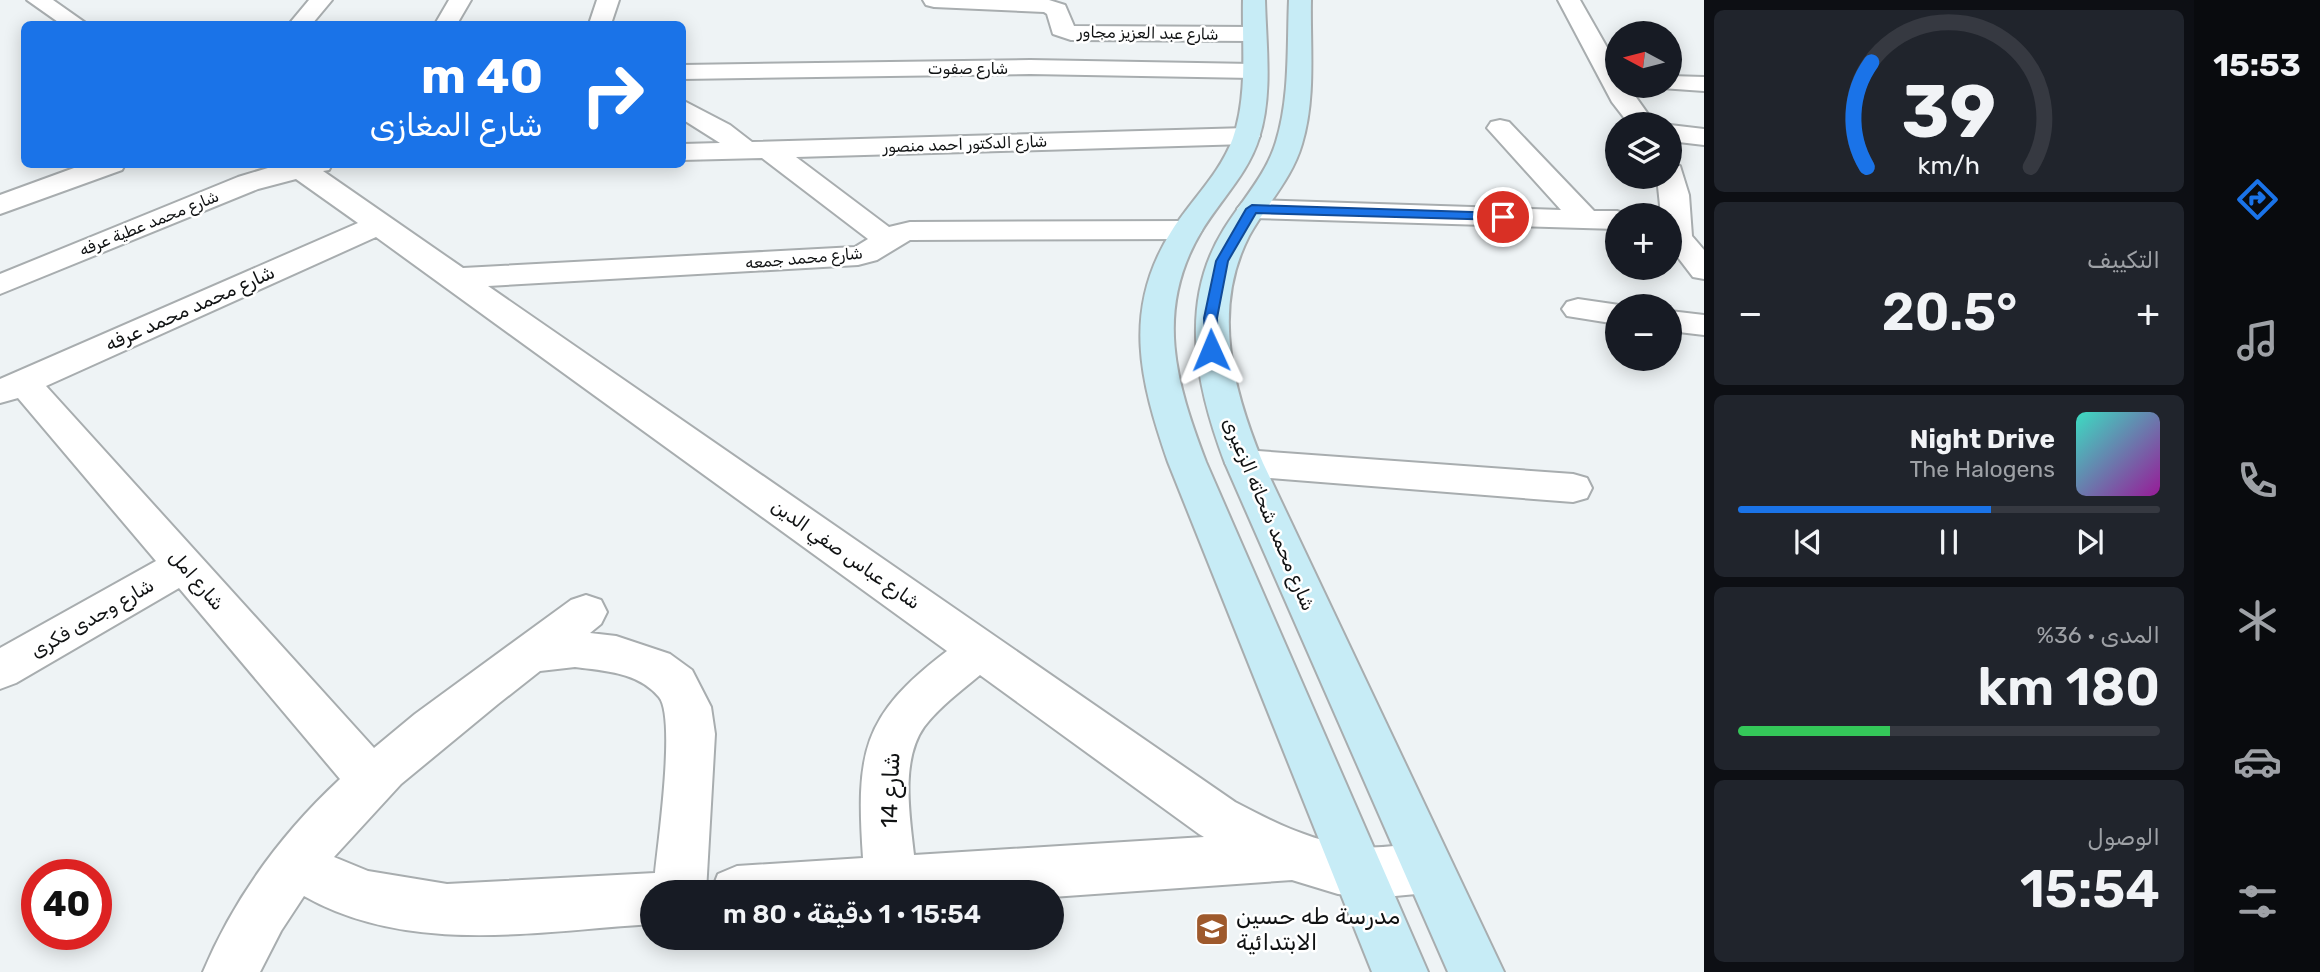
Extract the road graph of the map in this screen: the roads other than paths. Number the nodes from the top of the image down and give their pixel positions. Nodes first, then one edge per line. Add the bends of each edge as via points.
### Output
1 (38, 0) edge
2 (321, 0) edge
3 (460, 0) edge
4 (608, 0) edge
5 (934, 0) edge
6 (1300, 0) edge
7 (1569, 0) edge
8 (71, 21) edge
9 (303, 21) edge
10 (448, 21) edge
11 (601, 21) edge
12 (1253, 35) edge
13 (1605, 63) edge
14 (686, 72) edge
15 (1682, 83) edge
16 (1704, 84) edge
17 (686, 110) edge
18 (1500, 128) dead end
19 (1682, 134) edge
20 (1247, 136) junction
21 (1704, 137) edge
22 (758, 150) junction
23 (686, 152) edge
24 (101, 168) edge
25 (295, 168) edge
26 (308, 168) edge
27 (1682, 180) edge
28 (1704, 186) edge
29 (1673, 189) edge
30 (0, 205) edge
31 (1252, 209) junction
32 (1586, 219) junction
33 (1605, 220) edge
34 (380, 224) junction
35 (1188, 230) junction
36 (1683, 236) edge
37 (885, 238) junction
38 (1704, 270) edge
39 (455, 278) junction
40 (0, 285) edge
41 (1578, 309) dead end
42 (1605, 312) edge
43 (1682, 322) edge
44 (1704, 325) edge
45 (12, 387) edge
46 (1244, 463) junction
47 (1573, 488) dead end
48 (184, 565) junction
49 (586, 612) dead end
50 (981, 649) junction
51 (532, 654) junction
52 (0, 670) edge
53 (371, 779) junction
54 (1296, 856) junction
55 (295, 863) junction
56 (1427, 869) junction
57 (1358, 873) junction
58 (681, 880) edge
59 (891, 880) edge
60 (949, 880) edge
61 (640, 899) edge
62 (231, 972) edge
63 (1400, 972) edge
64 (1476, 972) edge

1 - 8 street
2 - 9 street
3 - 10 street
4 - 11 street
5 - 12 street, شارع عبد العزيز مجاور via 1048,6 1056,10 1061,29 1071,33
6 - 31 street, شارع محمد شحاته الزعيرى via 1290,142 1281,166
7 - 13 street
12 - 14 street, شارع صفوت via 963,68
12 - 20 street via 1252,114
15 - 16 street
17 - 22 street
18 - 32 street
19 - 21 street
20 - 22 street, شارع الدكتور احمد منصور
20 - 35 street via 1224,182
22 - 23 street, شارع الدكتور احمد منصور
22 - 37 street via 845,204
24 - 30 street
25 - 40 street, شارع محمد عطية عرفه
26 - 34 street, شارع عباس صفي الدين
27 - 28 street
29 - 36 street
31 - 32 street
31 - 46 street, شارع محمد شحاته الزعيرى via 1222,261 1211,318 1216,385
32 - 33 street
34 - 39 street, شارع عباس صفي الدين
34 - 45 street, شارع محمد محمد عرفه
35 - 37 street, شارع محمد جمعه via 910,231
35 - 57 street via 1170,259 1159,292 1155,328 1158,369 1169,414
36 - 38 street
37 - 39 street, شارع محمد جمعه via 874,251 858,256
39 - 50 street, شارع عباس صفي الدين
41 - 42 street
43 - 44 street
45 - 48 street, شارع امل
46 - 47 street
46 - 56 street, شارع محمد شحاته الزعيرى
48 - 52 street, شارع وجدى فكرى
48 - 53 street, شارع امل
49 - 51 street
50 - 54 street, شارع عباس صفي الدين via 1217,818
50 - 59 street, شارع 14 via 924,696 893,736 886,788
51 - 53 street
51 - 58 street via 575,649 616,654 654,667 676,684 688,707 691,734
53 - 55 street
54 - 57 street, شارع عباس صفي الدين
54 - 60 street
55 - 61 street via 368,897 447,910
55 - 62 street via 249,932
56 - 57 street, شارع عباس صفي الدين
56 - 64 street, شارع محمد شحاته الزعيرى
57 - 63 street

